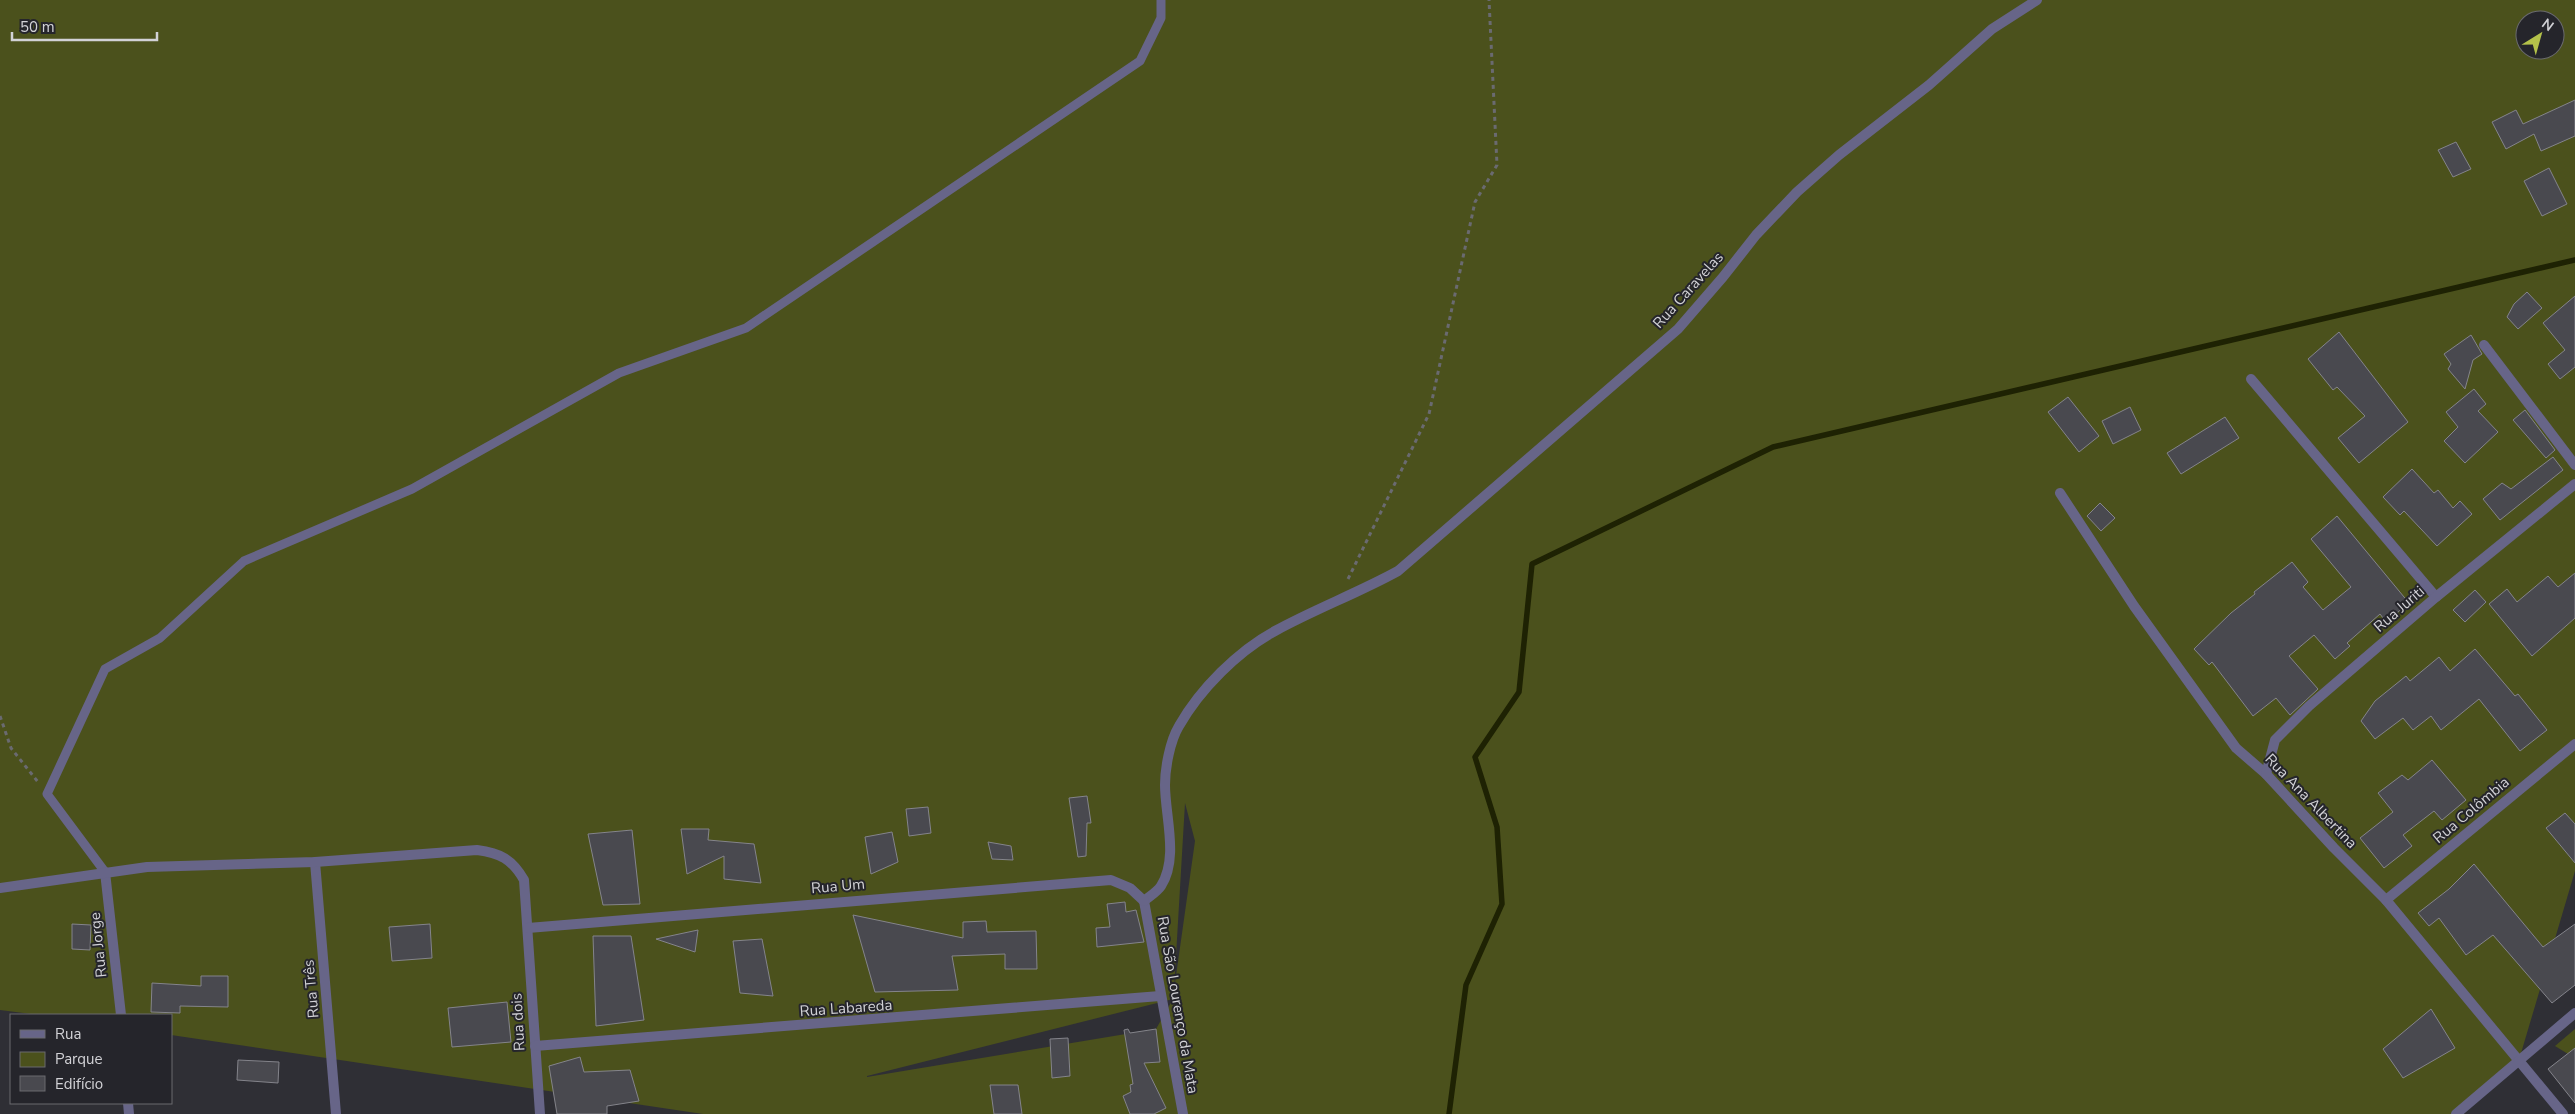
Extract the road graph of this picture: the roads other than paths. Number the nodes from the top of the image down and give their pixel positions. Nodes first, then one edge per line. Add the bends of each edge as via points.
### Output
1 (1161, 0) edge
2 (2037, 0) edge
3 (2484, 345) dead end
4 (2251, 379) dead end
5 (2575, 465) edge
6 (2575, 484) edge
7 (2060, 493) dead end
8 (2436, 598) junction
9 (2575, 744) edge
10 (2266, 774) junction
11 (315, 862) junction
12 (105, 872) junction
13 (0, 888) edge
14 (2386, 900) junction
15 (1144, 901) junction
16 (528, 928) junction
17 (1160, 996) junction
18 (2575, 1013) edge
19 (121, 1014) edge
20 (534, 1046) junction
21 (2519, 1060) junction
22 (336, 1114) edge
23 (540, 1114) edge
24 (1183, 1114) edge
25 (2456, 1114) edge
26 (2563, 1114) edge

1 - 12 lane via 1161,18 1140,62 746,328 620,373 412,489 244,561 160,638 105,669 47,794
2 - 15 street, Rua Caravelas via 1992,29 1929,85 1839,154 1756,235 1678,329 1398,571 1274,631 1249,648 1192,706 1177,728 1165,783 1170,859 1161,885
3 - 5 street
4 - 8 street
6 - 8 street, Rua Juriti
7 - 10 street, Rua Ana Albertina via 2220,728 2236,748
8 - 10 street, Rua Juriti via 2309,706 2276,740
9 - 14 street, Rua Colômbia
10 - 14 street, Rua Ana Albertina
11 - 12 street, Rua dois via 147,867
11 - 16 street, Rua dois via 477,850 495,852 508,859 524,880
11 - 22 street, Rua Três
12 - 13 street, Rua dois
12 - 19 street, Rua Jorge
14 - 21 street, Rua Ana Albertina
15 - 16 street, Rua Um via 1130,888 1111,880
15 - 17 street, Rua São Lourenço da Mata
16 - 20 street, Rua dois
17 - 20 street, Rua Labareda
17 - 24 street, Rua São Lourenço da Mata
18 - 21 street
20 - 23 street, Rua dois
21 - 25 street
21 - 26 street, Rua Ana Albertina

